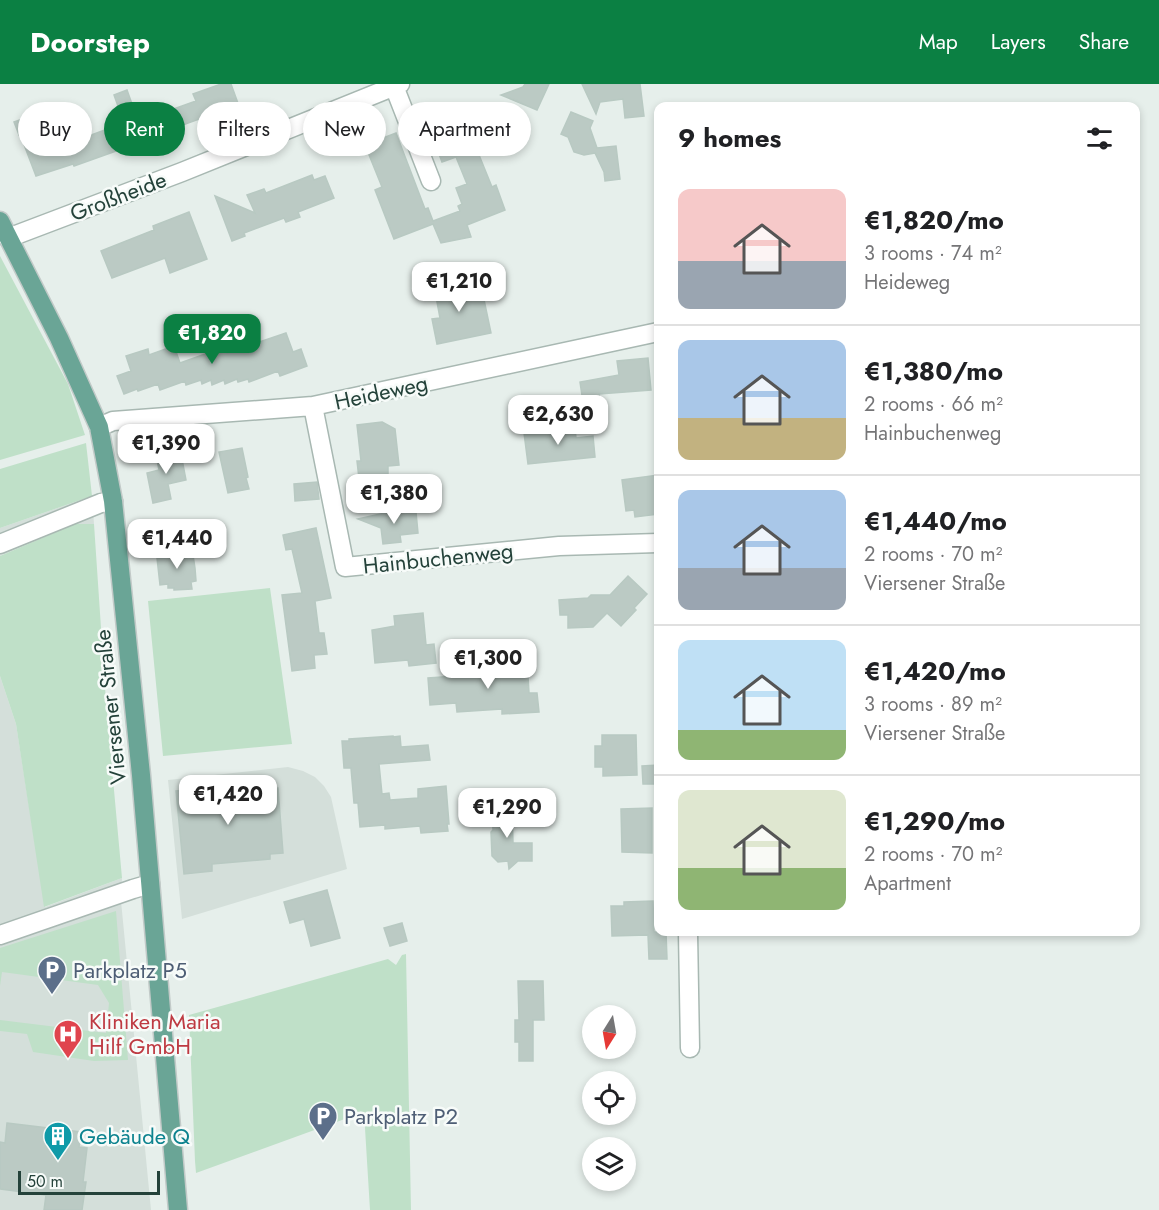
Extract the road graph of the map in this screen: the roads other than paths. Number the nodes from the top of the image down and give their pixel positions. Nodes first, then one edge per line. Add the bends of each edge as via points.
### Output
1 (397, 85) edge
2 (431, 181) dead end
3 (4, 230) edge
4 (654, 333) edge
5 (313, 406) junction
6 (99, 427) junction
7 (113, 501) junction
8 (654, 543) edge
9 (0, 544) edge
10 (150, 885) junction
11 (0, 934) edge
12 (688, 936) edge
13 (690, 1048) dead end
14 (178, 1210) edge

1 - 2 street, Großheide
1 - 3 street, Großheide via 182,171
3 - 6 main road, Viersener Straße
4 - 5 street, Heideweg
5 - 6 street, Heideweg via 113,421
5 - 8 street, Hainbuchenweg via 345,567 559,546
6 - 7 main road, Viersener Straße
7 - 9 street
7 - 10 main road, Viersener Straße
10 - 11 street
10 - 14 main road, Viersener Straße
12 - 13 street

